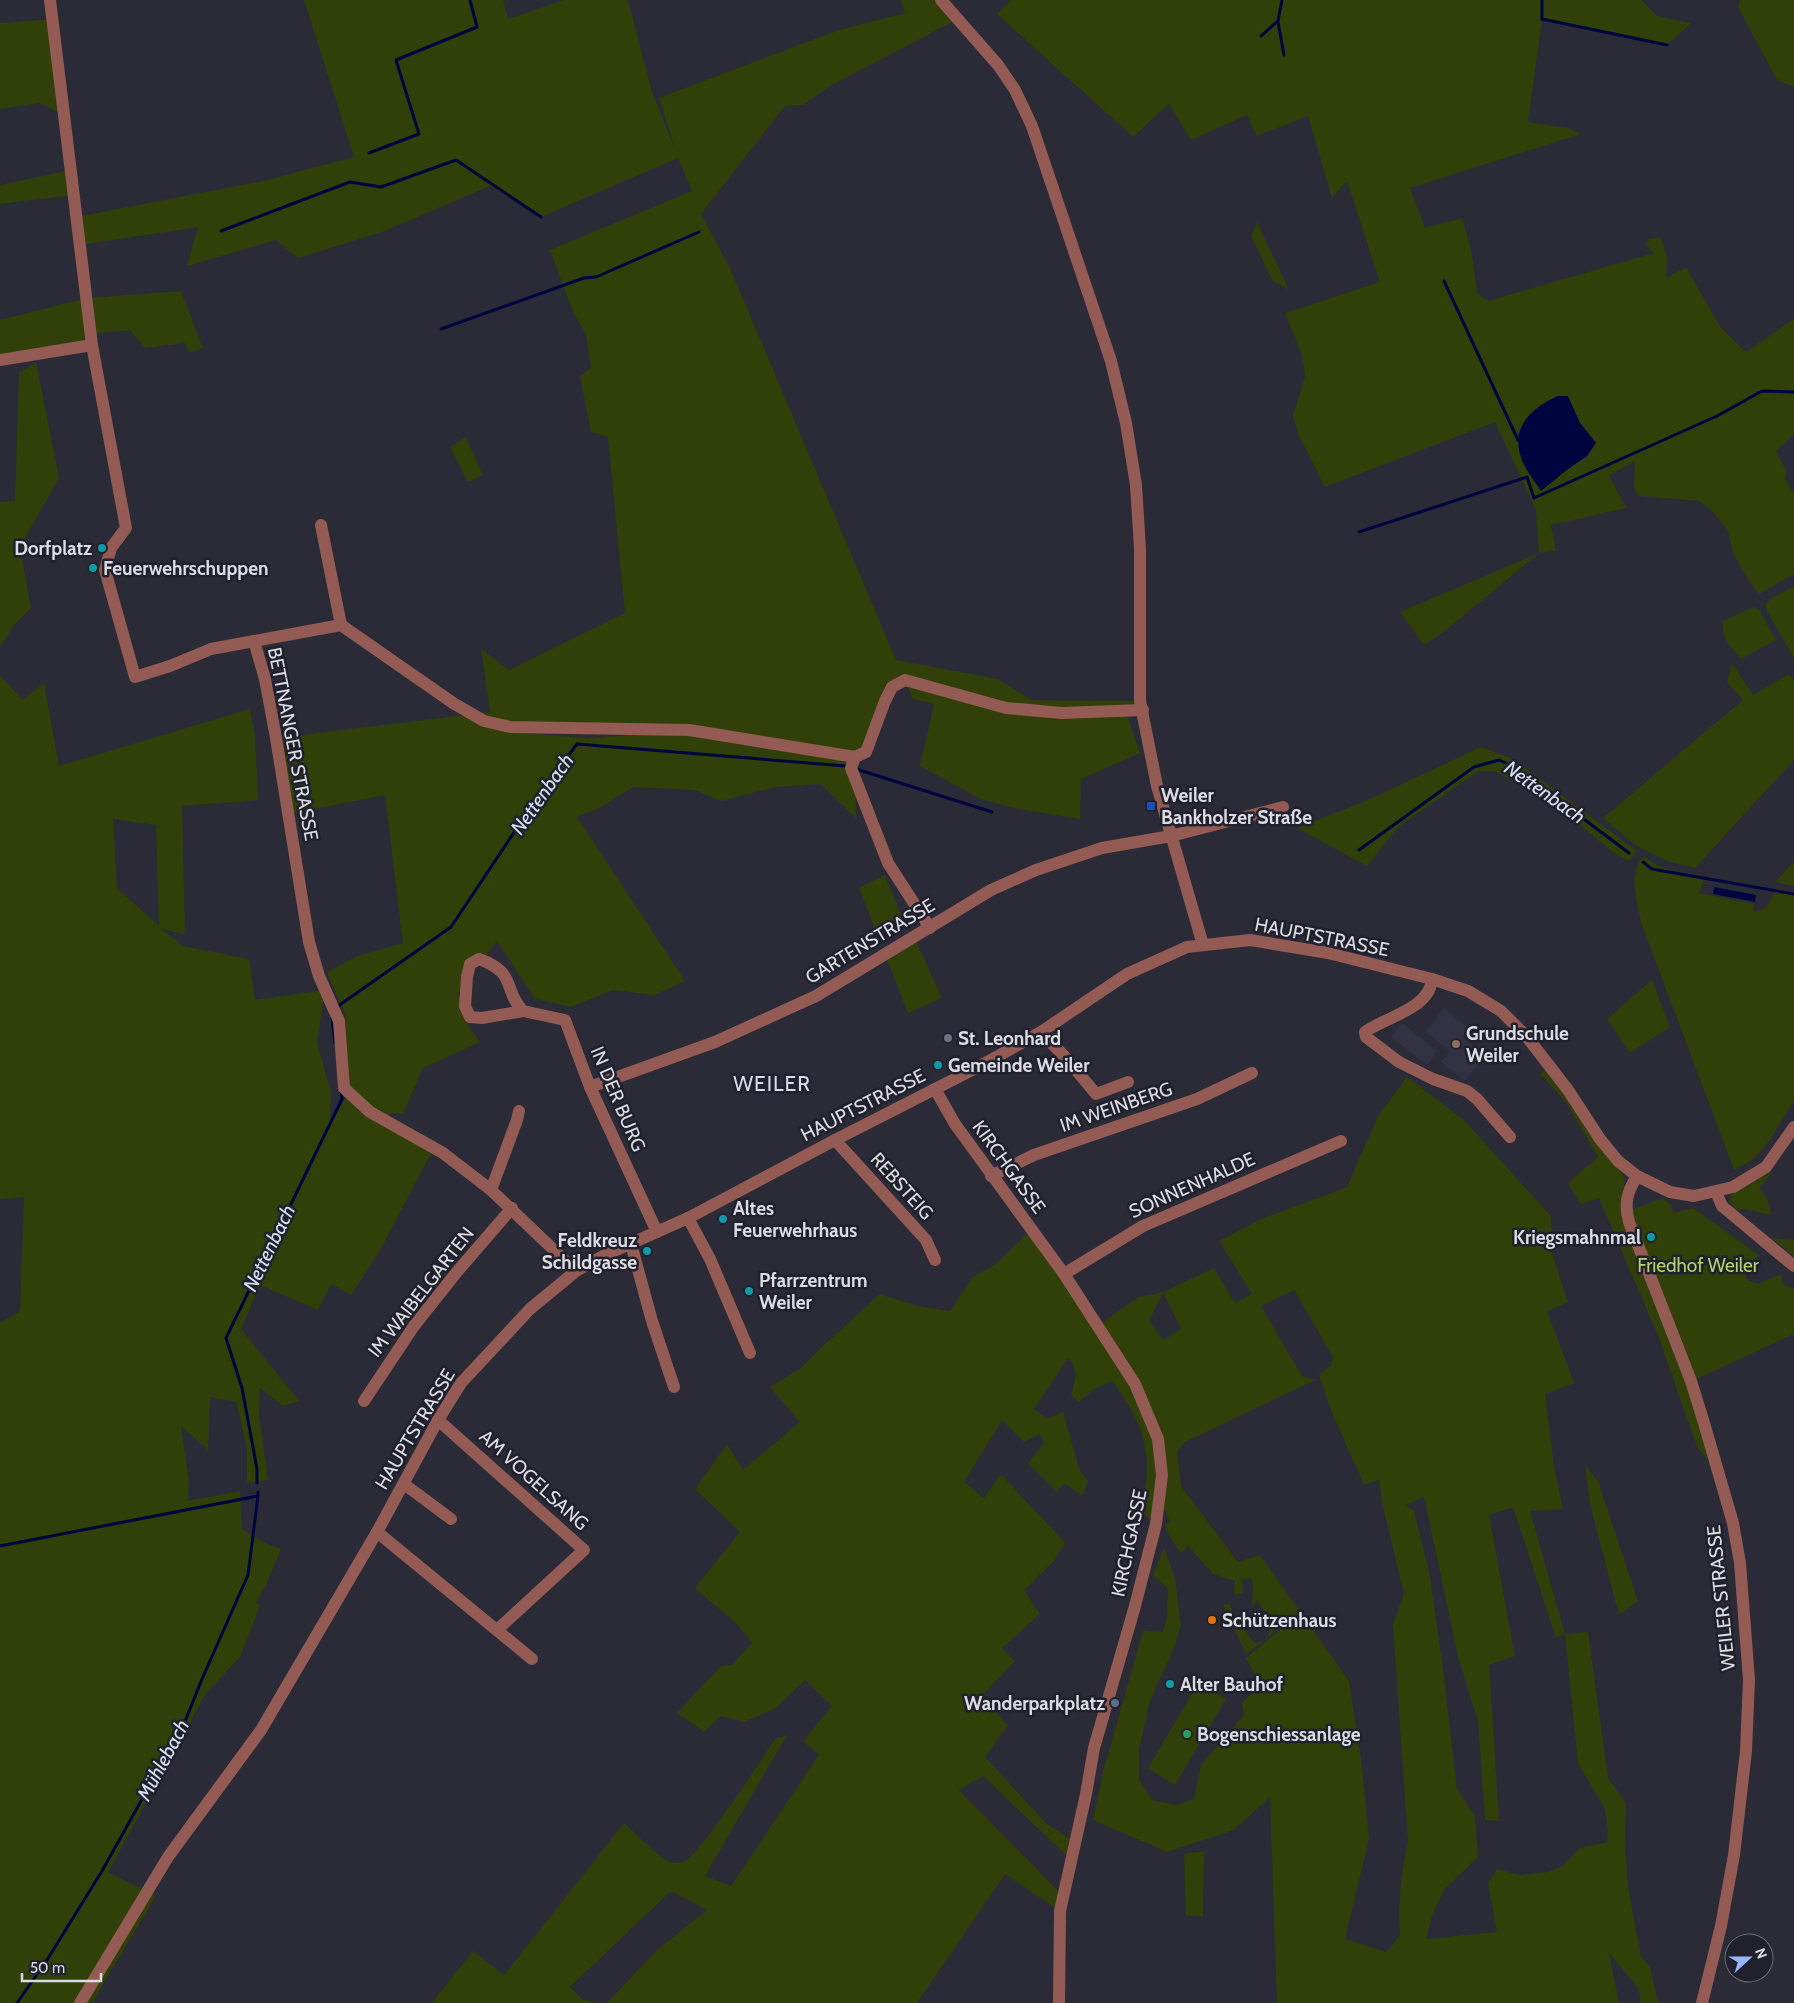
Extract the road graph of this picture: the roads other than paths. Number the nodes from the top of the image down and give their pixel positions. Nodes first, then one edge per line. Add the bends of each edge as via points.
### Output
1 (50, 0) edge
2 (941, 0) edge
3 (92, 345) junction
4 (0, 360) edge
5 (321, 524) dead end
6 (341, 625) junction
7 (254, 641) junction
8 (1143, 710) junction
9 (855, 757) junction
10 (1283, 807) dead end
11 (1171, 836) junction
12 (930, 928) junction
13 (1203, 945) junction
14 (1432, 979) junction
15 (523, 1011) junction
16 (1041, 1032) junction
17 (1252, 1073) dead end
18 (1128, 1082) dead end
19 (590, 1087) junction
20 (935, 1089) junction
21 (518, 1111) dead end
22 (1794, 1127) edge
23 (1510, 1137) dead end
24 (835, 1140) junction
25 (1341, 1141) dead end
26 (991, 1176) junction
27 (1637, 1176) junction
28 (491, 1190) junction
29 (1716, 1192) junction
30 (512, 1208) junction
31 (688, 1218) junction
32 (657, 1232) junction
33 (631, 1244) junction
34 (935, 1260) dead end
35 (1794, 1266) edge
36 (576, 1271) junction
37 (1064, 1274) junction
38 (750, 1353) dead end
39 (674, 1387) dead end
40 (364, 1401) dead end
41 (438, 1420) junction
42 (404, 1484) junction
43 (451, 1519) dead end
44 (378, 1532) junction
45 (497, 1630) junction
46 (532, 1658) dead end
47 (80, 2003) edge
48 (1058, 2003) edge
49 (1702, 2003) edge

1 - 3 street
2 - 8 street via 998,65 1032,126 1111,361 1136,485 1140,549 1140,701
3 - 4 street
3 - 7 street, BETTNANGER STRASSE via 126,528 110,548 105,570 135,677 211,649
5 - 6 street
6 - 7 street
6 - 9 street via 484,721 510,727 690,730
7 - 28 street, BETTNANGER STRASSE via 276,738 309,942 319,976 339,1021 344,1088 370,1112 443,1153
8 - 9 street via 1062,713 1006,708 904,680 892,687 866,752
8 - 11 street via 1157,786
9 - 12 street via 851,768 888,862
10 - 11 street, GARTENSTRASSE
11 - 12 street, GARTENSTRASSE via 1102,848 1036,870 991,890
11 - 13 street
12 - 19 street, GARTENSTRASSE via 816,996 763,1022
13 - 14 street, HAUPTSTRASSE via 1250,940 1328,953
13 - 16 street, HAUPTSTRASSE via 1181,949 1127,974
14 - 23 street via 1426,996 1406,1011 1372,1027 1365,1032 1366,1037 1399,1062 1467,1091
14 - 27 street, HAUPTSTRASSE via 1468,991 1501,1011 1528,1037 1618,1161
15 - 15 street, IN DER BURG via 515,1003 505,974 492,963 479,959 470,964 465,1006 470,1017
15 - 19 street, IN DER BURG via 565,1020
16 - 18 street via 1096,1094
16 - 20 street, HAUPTSTRASSE
17 - 26 street, IM WEINBERG via 1197,1099 1034,1155
19 - 32 street, IN DER BURG
20 - 24 street, HAUPTSTRASSE
20 - 26 street, KIRCHGASSE via 954,1124
21 - 28 street
22 - 29 street, HAUPTSTRASSE via 1766,1167 1733,1187
24 - 31 street, HAUPTSTRASSE
24 - 34 street, REBSTEIG via 926,1240
25 - 37 street, SONNENHALDE via 1143,1226
26 - 37 street, KIRCHGASSE
27 - 29 street, HAUPTSTRASSE via 1670,1192 1694,1196
27 - 49 street, WEILER STRASSE via 1625,1207 1691,1381 1733,1523 1740,1563 1749,1680 1746,1751 1729,1882
28 - 30 street, BETTNANGER STRASSE
29 - 35 street via 1722,1206
30 - 36 street, BETTNANGER STRASSE
30 - 40 street, IM WAIBELGARTEN via 414,1326
31 - 32 street, HAUPTSTRASSE
31 - 38 street via 710,1258
32 - 33 street, HAUPTSTRASSE
33 - 36 street, HAUPTSTRASSE
33 - 39 street
36 - 41 street, HAUPTSTRASSE via 530,1309 492,1348 461,1383
37 - 48 street, KIRCHGASSE via 1134,1384 1158,1439 1162,1475 1156,1524 1094,1748 1060,1911
41 - 42 street, HAUPTSTRASSE
41 - 45 street, AM VOGELSANG via 584,1550
42 - 43 street
42 - 44 street, HAUPTSTRASSE
44 - 45 street
44 - 47 street, HAUPTSTRASSE via 261,1730 168,1857
45 - 46 street

